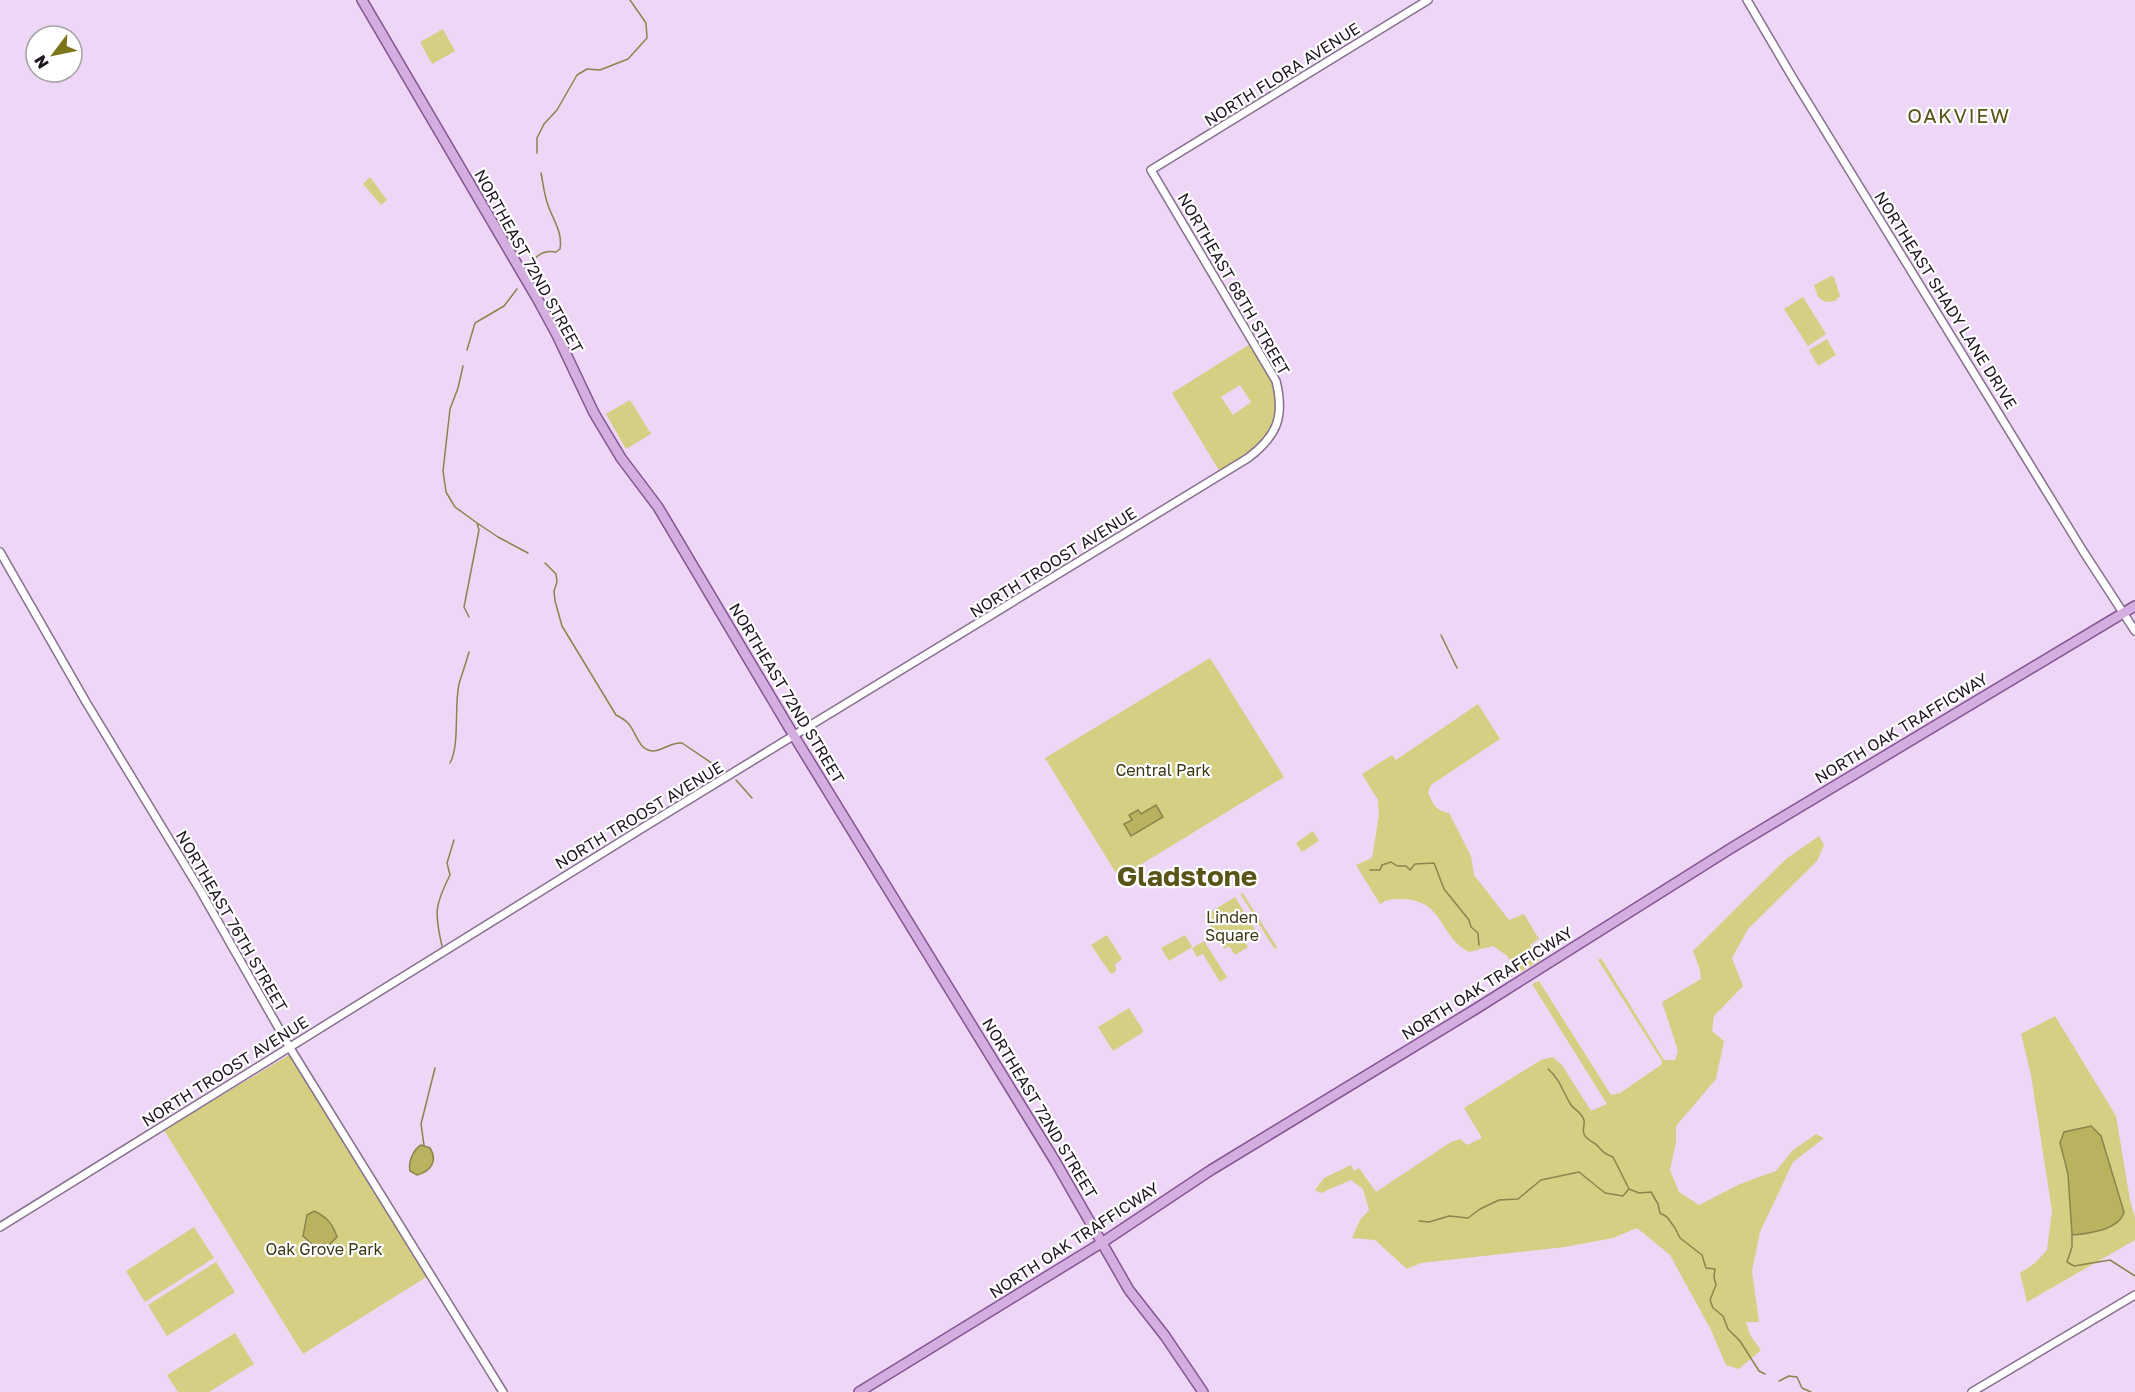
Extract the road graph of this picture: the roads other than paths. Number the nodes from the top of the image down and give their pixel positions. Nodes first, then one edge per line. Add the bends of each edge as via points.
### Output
1 (362, 0) edge
2 (1428, 0) edge
3 (1747, 0) edge
4 (1151, 170) joint
5 (1280, 417) joint
6 (0, 552) edge
7 (2135, 606) edge
8 (2124, 613) junction
9 (2135, 631) edge
10 (794, 736) junction
11 (290, 1048) junction
12 (0, 1227) edge
13 (1103, 1242) junction
14 (2135, 1295) edge
15 (503, 1392) edge
16 (859, 1392) edge
17 (1203, 1392) edge
18 (1972, 1392) edge

1 - 10 main road, NORTHEAST 72ND STREET via 538,300 594,413 621,458 658,507
2 - 4 street, NORTH FLORA AVENUE
3 - 8 street, NORTHEAST SHADY LANE DRIVE
4 - 5 street, NORTHEAST 68TH STREET via 1276,381 1281,398
5 - 10 street, NORTH TROOST AVENUE via 1262,448 1248,458
6 - 11 street, NORTHEAST 76TH STREET
7 - 8 main road, NORTH OAK TRAFFICWAY
8 - 9 street, NORTHEAST SHADY LANE DRIVE
8 - 13 main road, NORTH OAK TRAFFICWAY via 1732,847
10 - 11 street, NORTH TROOST AVENUE
10 - 13 main road, NORTHEAST 72ND STREET
11 - 12 street, NORTH TROOST AVENUE
11 - 15 street, NORTHEAST 76TH STREET
13 - 16 main road, NORTH OAK TRAFFICWAY
13 - 17 main road, NORTHEAST 72ND STREET via 1129,1290
14 - 18 street

